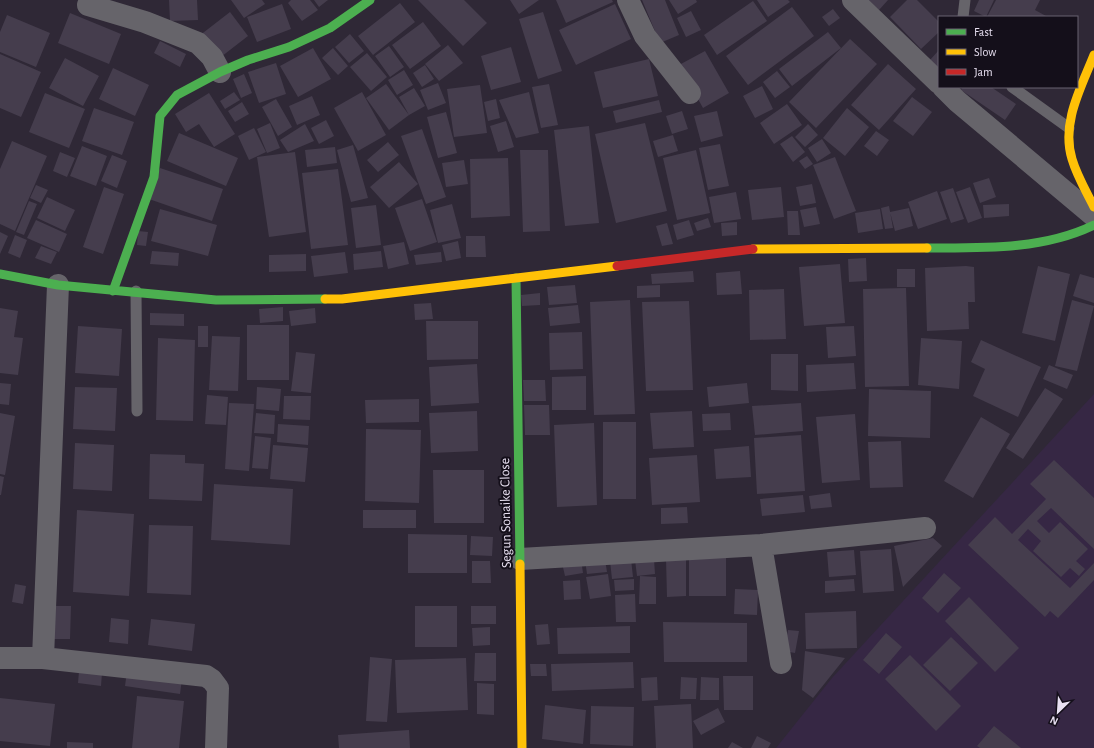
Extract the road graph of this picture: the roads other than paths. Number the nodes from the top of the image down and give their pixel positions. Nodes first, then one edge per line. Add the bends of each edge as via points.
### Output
1 (370, 0) edge
2 (628, 0) edge
3 (853, 0) edge
4 (965, 0) edge
5 (88, 5) dead end
6 (963, 16) edge
7 (1094, 55) edge
8 (220, 72) junction
9 (938, 82) edge
10 (944, 88) edge
11 (1013, 88) edge
12 (690, 93) dead end
13 (1069, 128) junction
14 (1094, 207) edge
15 (1094, 216) edge
16 (1094, 225) edge
17 (0, 274) edge
18 (516, 278) junction
19 (58, 285) junction
20 (113, 291) junction
21 (136, 291) junction
22 (137, 411) dead end
23 (925, 528) dead end
24 (761, 545) junction
25 (520, 559) junction
26 (0, 658) edge
27 (44, 658) junction
28 (781, 663) dead end
29 (216, 748) edge
30 (522, 748) edge

1 - 8 street via 330,28 289,47
2 - 12 street via 645,36
3 - 9 street
4 - 6 lane
5 - 8 street via 145,22 198,43 212,57
7 - 13 street via 1074,104
8 - 20 street via 178,95 160,116 154,177
10 - 15 street
11 - 13 lane
13 - 14 street via 1069,145 1075,167
16 - 18 street via 1046,241 992,248 761,248
17 - 19 street
18 - 21 street via 342,299 216,300
18 - 25 street, Segun Sonaike Close
19 - 20 street
19 - 27 street
20 - 21 street
21 - 22 lane
23 - 24 street
24 - 25 street
24 - 28 street
25 - 30 street, Segun Sonaike Close
26 - 27 street
27 - 29 street via 206,676 218,688

